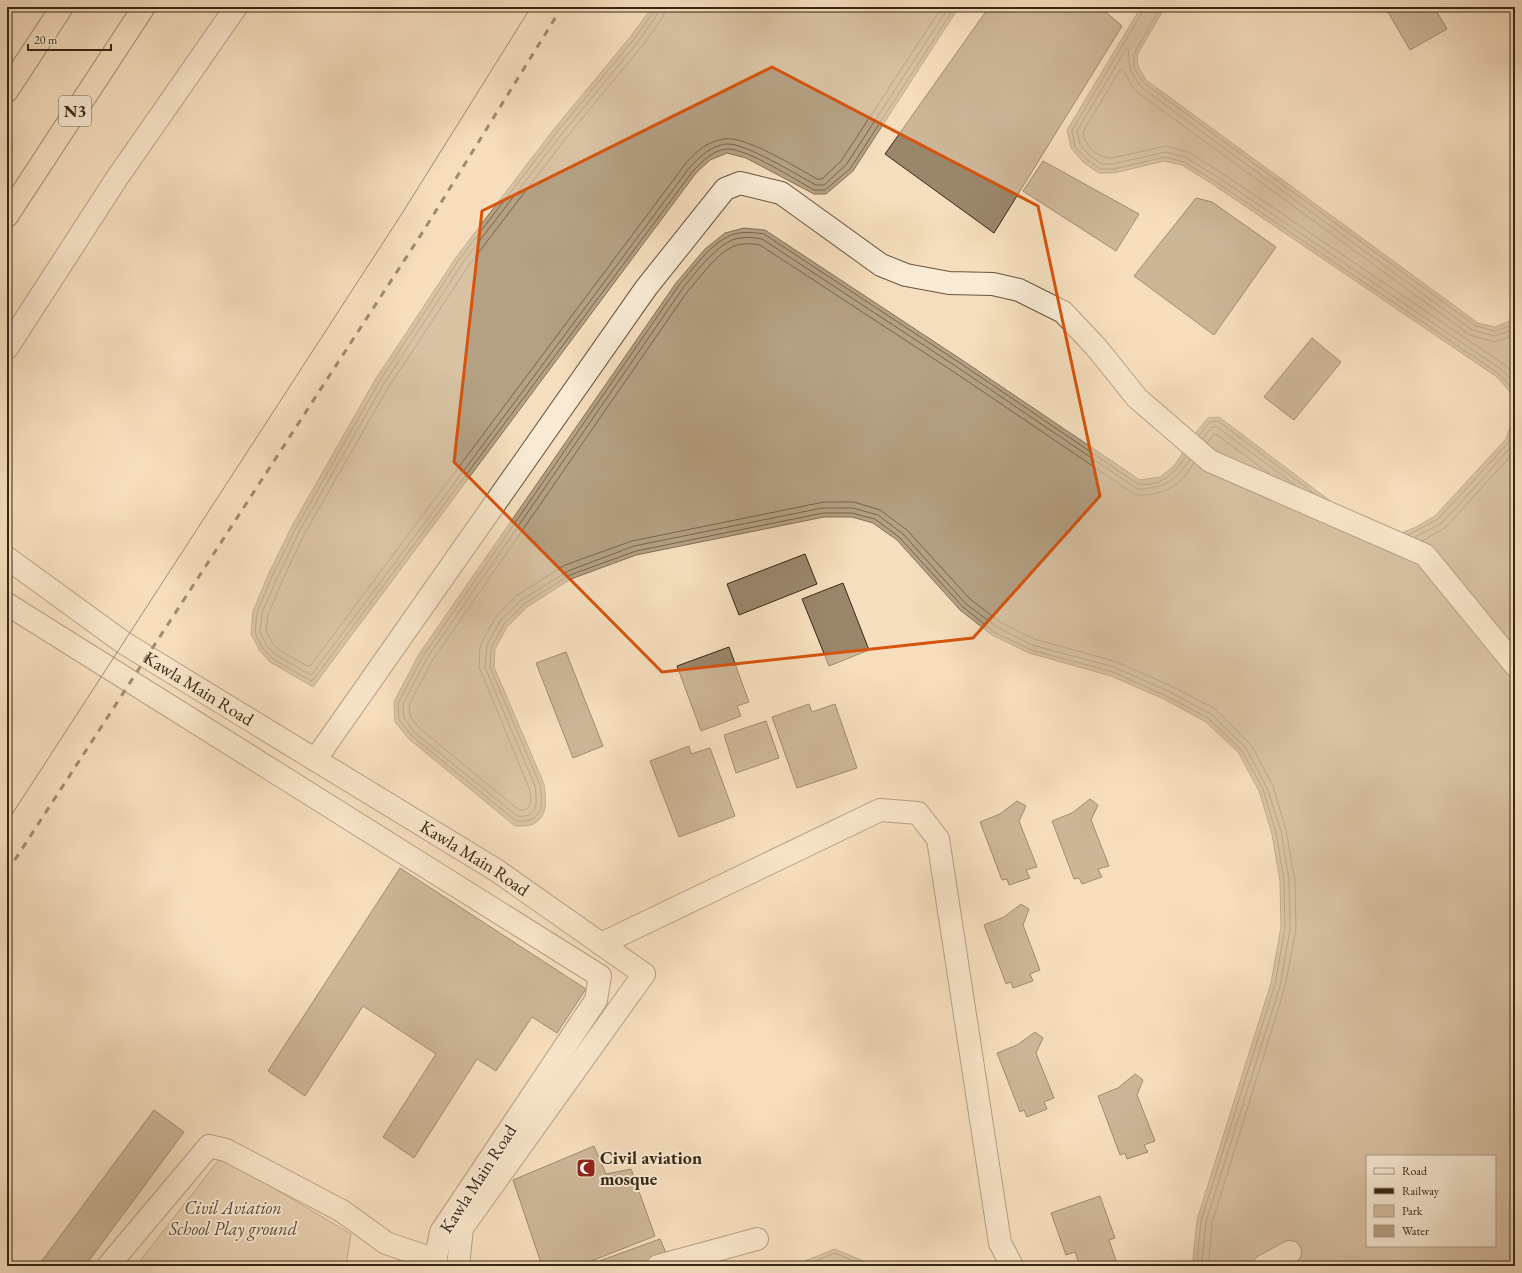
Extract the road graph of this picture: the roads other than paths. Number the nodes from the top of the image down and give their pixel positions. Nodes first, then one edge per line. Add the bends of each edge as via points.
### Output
1 (62, 7) edge
2 (144, 7) edge
3 (236, 7) edge
4 (7, 91) edge
5 (7, 216) edge
6 (7, 348) edge
7 (7, 558) edge
8 (7, 604) edge
9 (1515, 664) edge
10 (315, 760) junction
11 (602, 944) junction
12 (757, 1239) dead end
13 (1290, 1252) dead end
14 (435, 1263) edge
15 (108, 1266) edge
16 (458, 1266) edge
17 (658, 1266) edge
18 (1012, 1266) edge
19 (1264, 1266) edge

1 - 4 highway
2 - 5 highway, N3
3 - 6 street via 117,178
7 - 10 street, Kawla Main Road via 124,643
8 - 14 street, Kawla Main Road via 600,976 596,1000 441,1232
9 - 10 street via 1426,555 1210,461 1137,398 1096,347 1063,312 1019,290 993,284 949,283 906,275 881,265 781,193 740,183 726,189 646,288
10 - 11 street, Kawla Main Road via 496,870
11 - 16 street, Kawla Main Road via 644,974 462,1228
11 - 18 street via 880,810 918,812 938,839 1000,1243
12 - 17 street
13 - 19 street
14 - 15 street via 386,1243 342,1211 226,1150 209,1146

